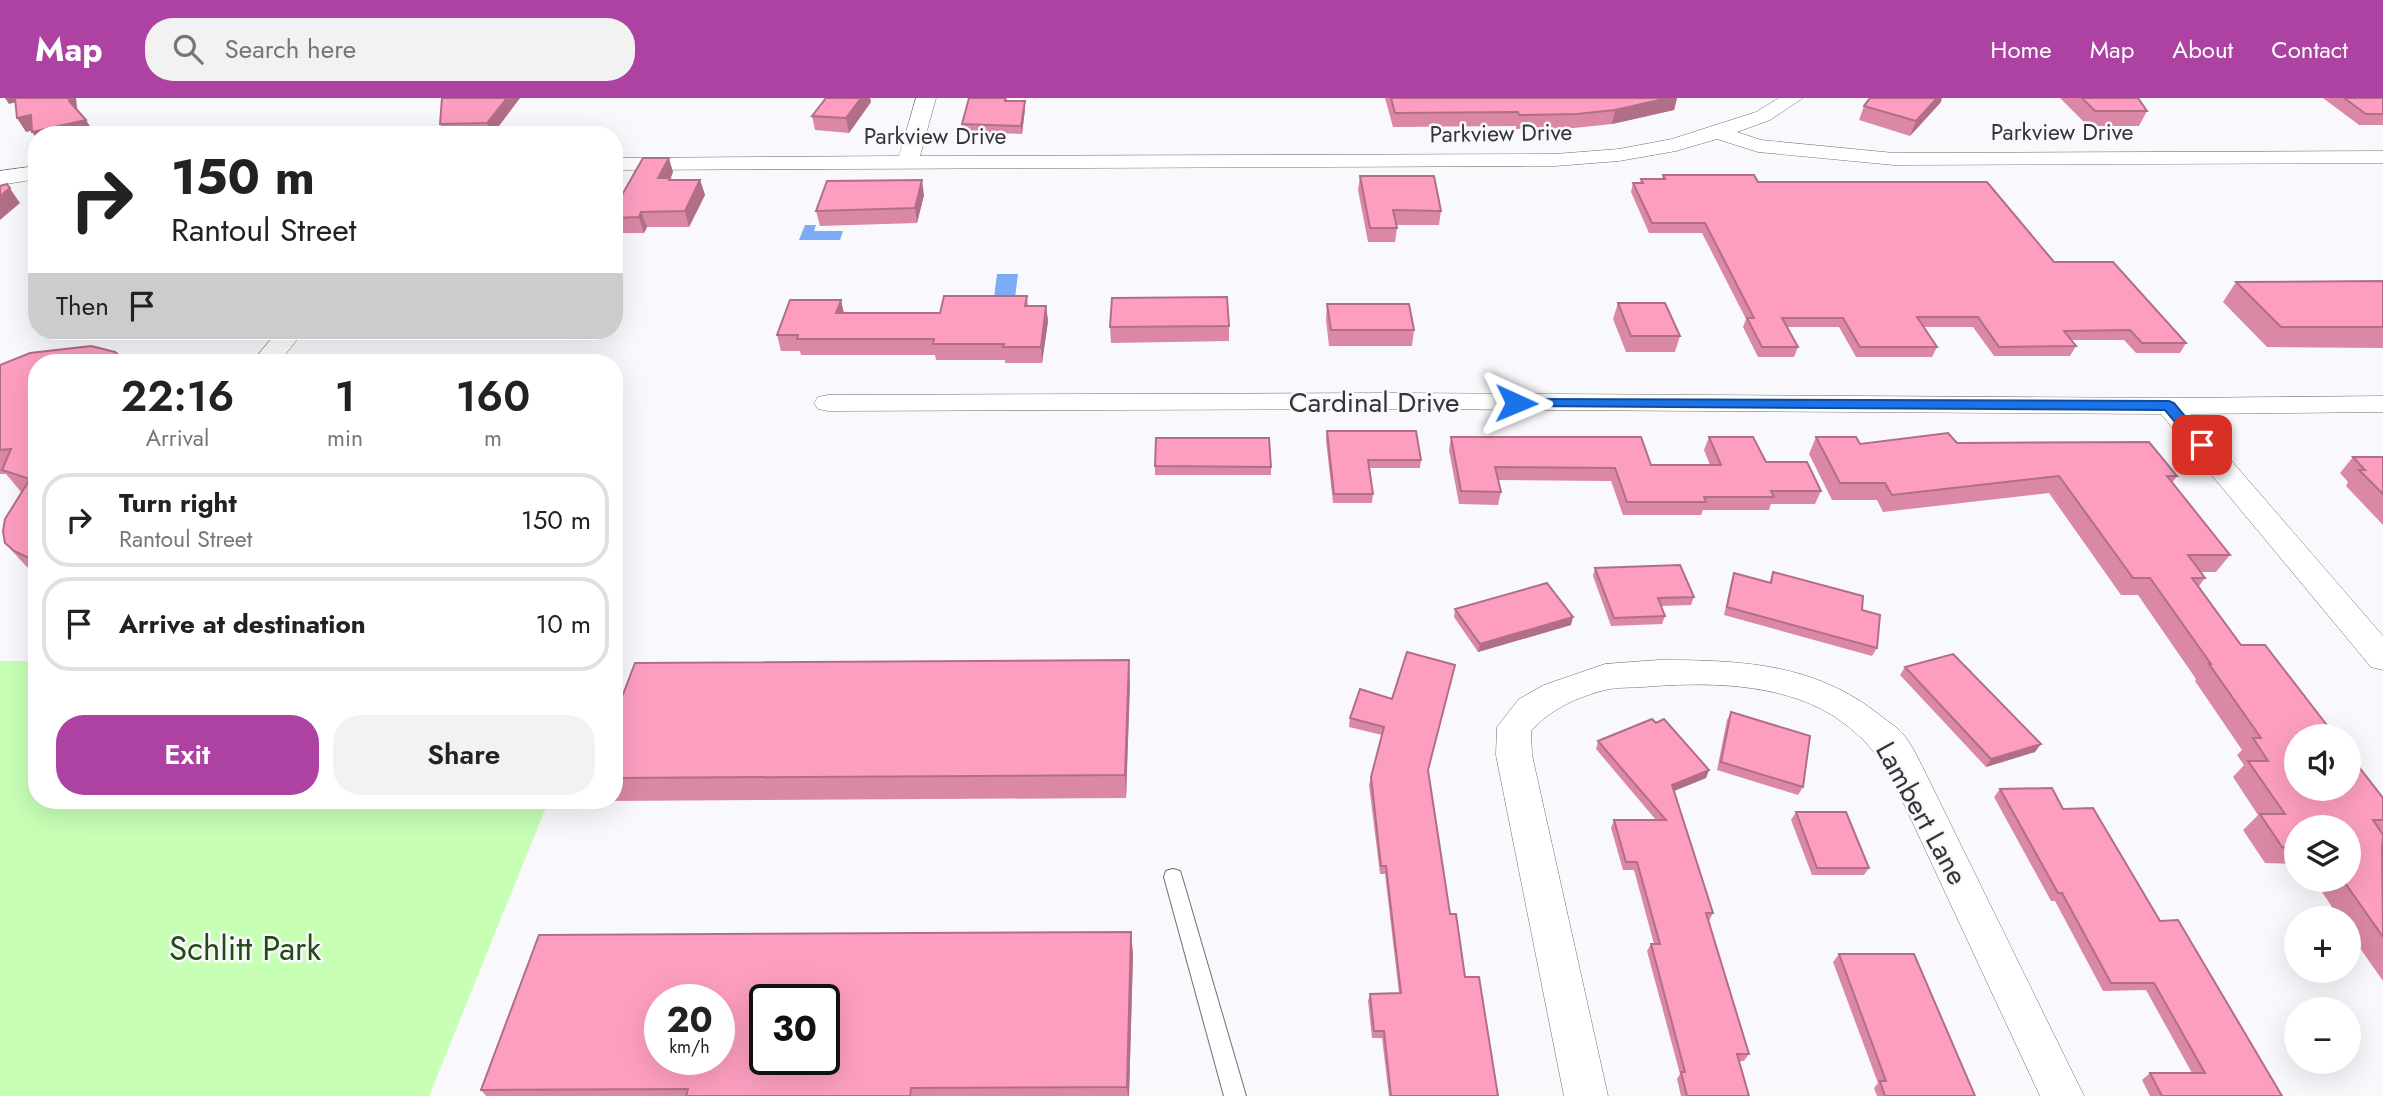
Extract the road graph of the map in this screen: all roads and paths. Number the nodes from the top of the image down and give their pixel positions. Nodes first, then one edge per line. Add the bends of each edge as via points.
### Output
1 (926, 98) edge
2 (1793, 98) edge
3 (1717, 131) junction
4 (2383, 157) edge
5 (908, 162) junction
6 (623, 164) edge
7 (28, 173) edge
8 (0, 178) edge
9 (283, 340) edge
10 (272, 354) edge
11 (828, 403) dead end
12 (2383, 404) edge
13 (2169, 406) junction
14 (2383, 658) edge
15 (1173, 877) dead end
16 (1235, 1096) edge
17 (1586, 1096) edge
18 (2062, 1096) edge

1 - 5 street
2 - 3 street via 1763,116
3 - 4 street, Parkview Drive via 1758,146 1894,159
3 - 5 street, Parkview Drive via 1676,145 1555,160
5 - 6 street, Parkview Drive
7 - 8 street
9 - 10 street
11 - 13 street, Cardinal Drive
12 - 13 street, Cardinal Drive
13 - 14 street
15 - 16 lane
17 - 18 street, Lambert Lane via 1514,755 1514,727 1531,708 1556,694 1605,677 1719,673 1813,691 1845,706 1890,743

